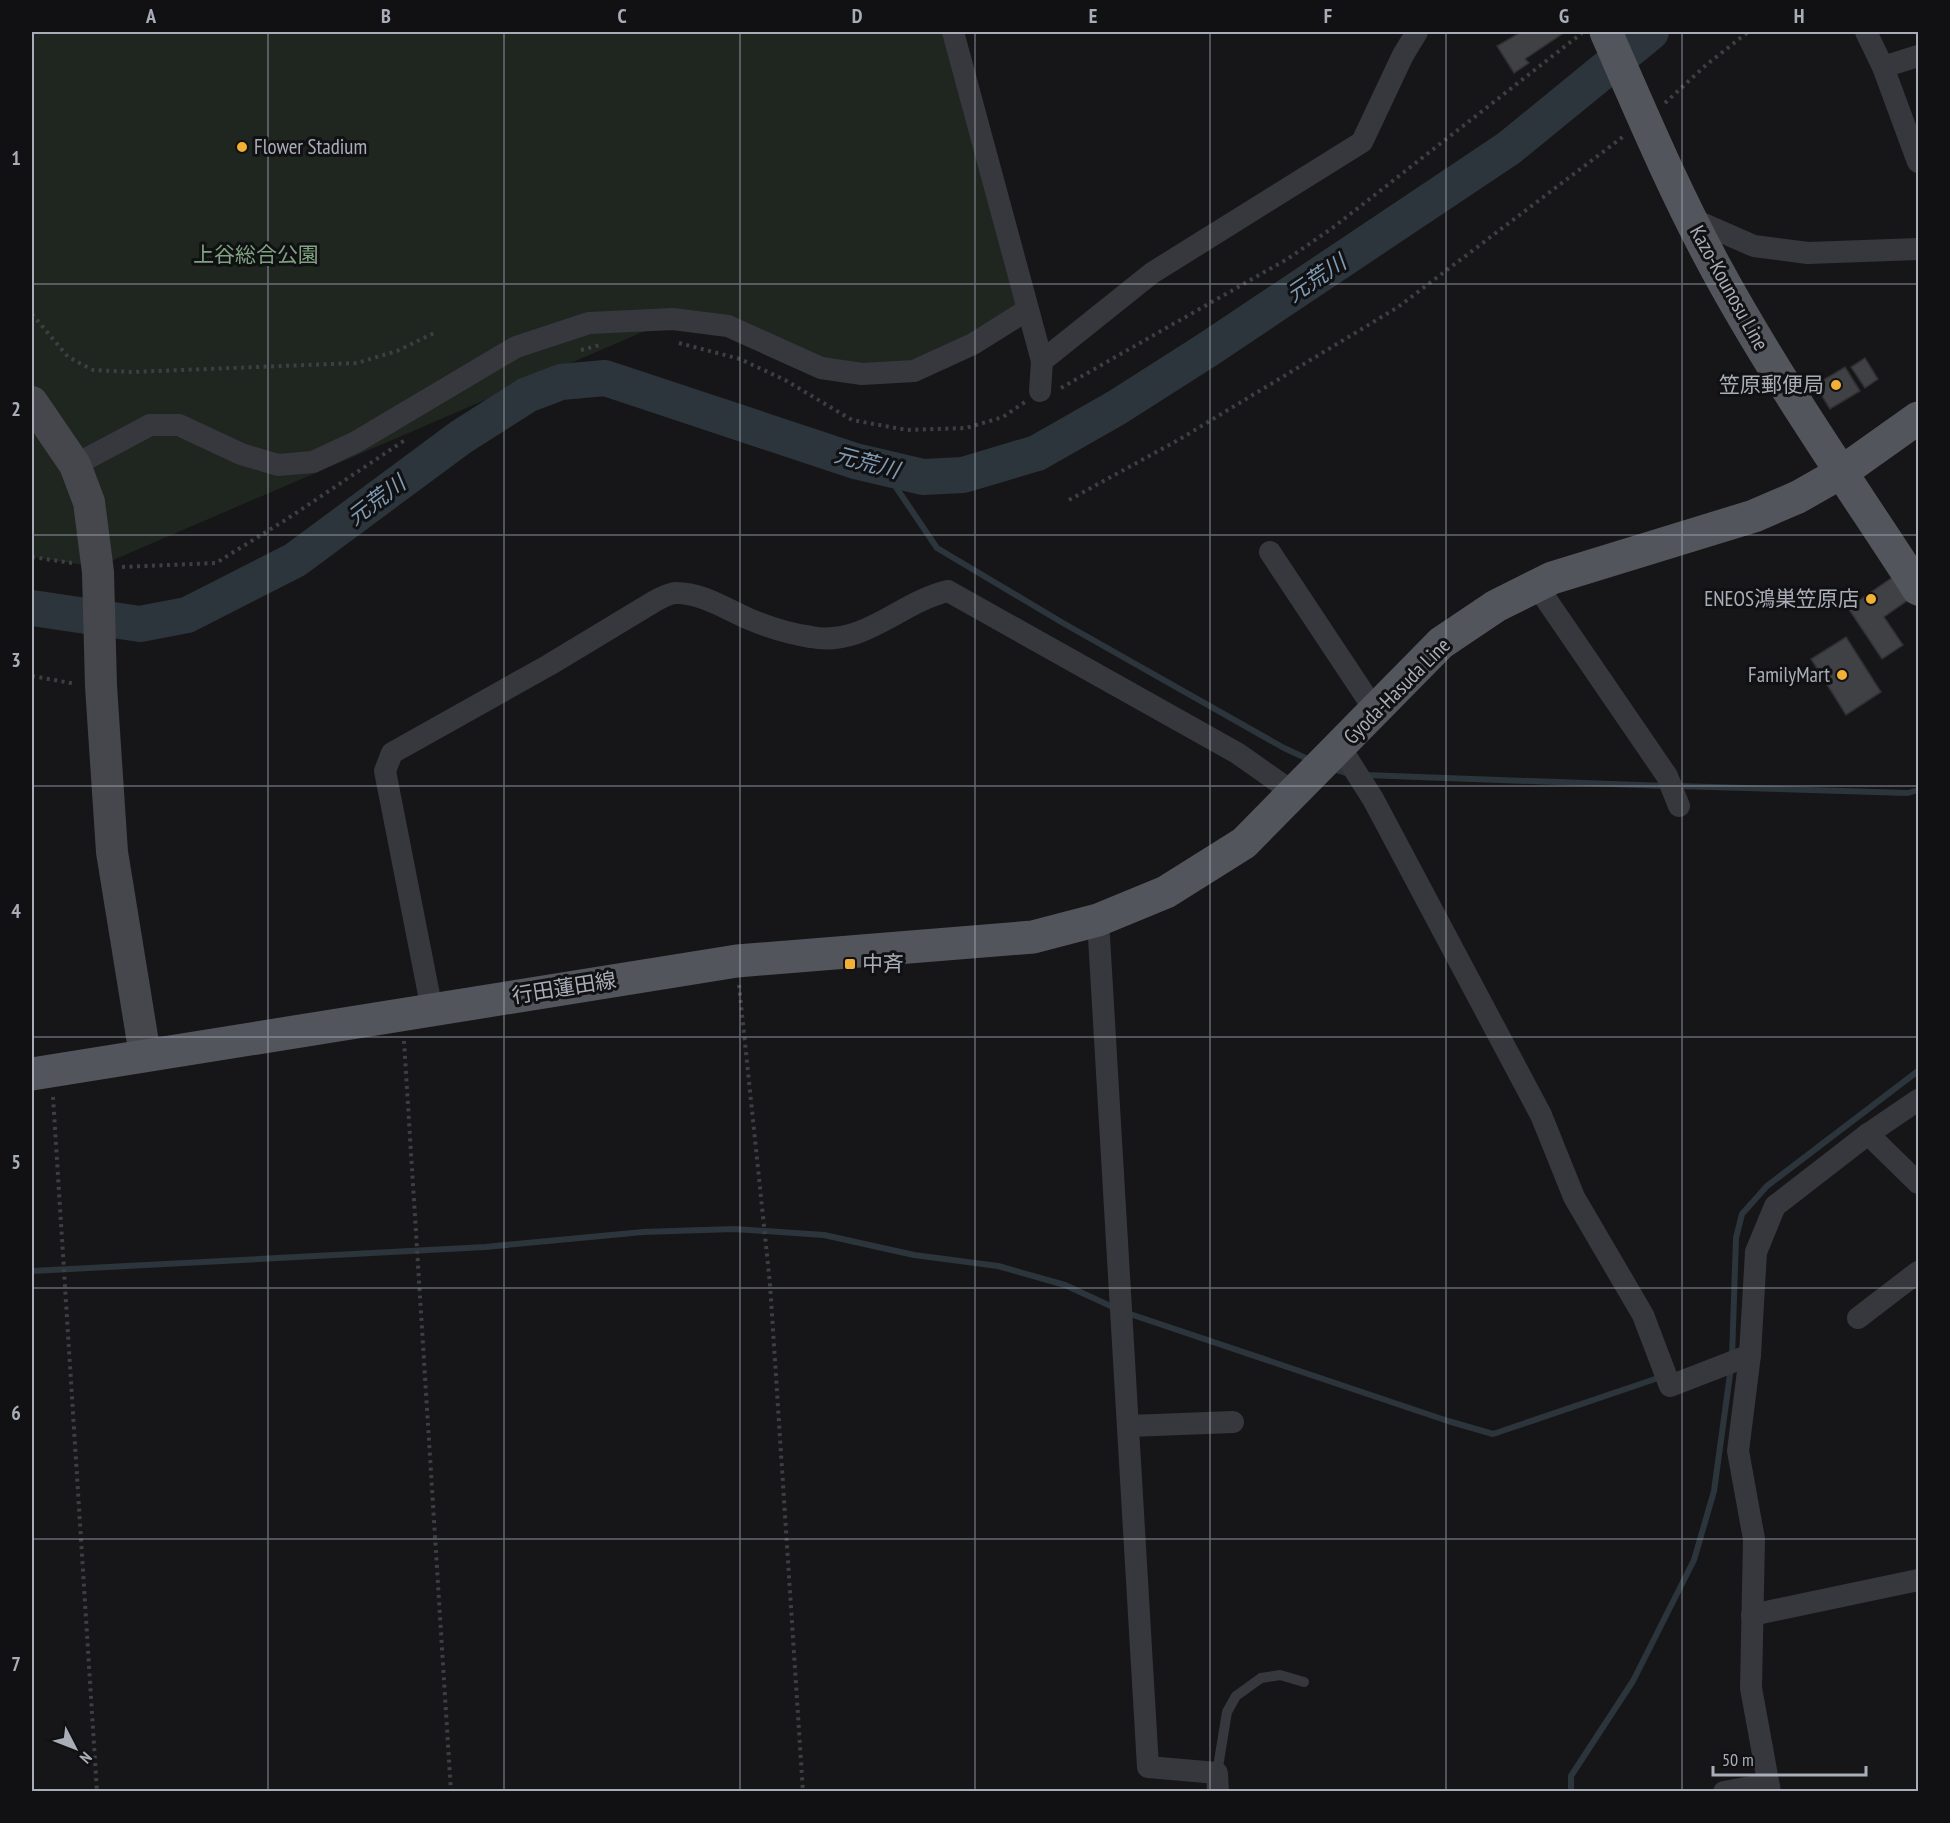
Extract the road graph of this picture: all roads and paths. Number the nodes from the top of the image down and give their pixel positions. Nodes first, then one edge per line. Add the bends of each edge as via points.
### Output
1 (953, 32) edge
2 (1417, 32) edge
3 (1583, 32) edge
4 (1606, 32) edge
5 (1748, 32) edge
6 (1866, 32) edge
7 (1918, 56) edge
8 (1883, 67) junction
9 (1643, 117) junction
10 (1918, 162) edge
11 (1690, 218) junction
12 (1918, 249) edge
13 (1027, 310) junction
14 (32, 314) edge
15 (436, 332) dead end
16 (676, 342) dead end
17 (603, 344) dead end
18 (572, 352) dead end
19 (1042, 362) junction
20 (1040, 391) junction
21 (32, 402) edge
22 (1918, 418) edge
23 (411, 436) dead end
24 (75, 465) junction
25 (1842, 472) junction
26 (1069, 500) dead end
27 (1270, 552) dead end
28 (32, 557) edge
29 (98, 569) junction
30 (1537, 586) junction
31 (1918, 589) edge
32 (32, 676) edge
33 (101, 682) junction
34 (1374, 709) junction
35 (1340, 747) junction
36 (1294, 793) junction
37 (1679, 806) dead end
38 (1098, 920) junction
39 (737, 961) junction
40 (417, 1013) junction
41 (145, 1055) junction
42 (41, 1072) edge
43 (1918, 1100) edge
44 (1868, 1134) junction
45 (1918, 1183) edge
46 (1918, 1272) edge
47 (1858, 1318) dead end
48 (1750, 1354) junction
49 (1233, 1422) dead end
50 (1129, 1426) junction
51 (1918, 1580) edge
52 (1752, 1615) junction
53 (1304, 1682) dead end
54 (1218, 1782) edge
55 (1769, 1788) edge
56 (97, 1791) edge
57 (451, 1791) edge
58 (803, 1791) edge
59 (1724, 1791) edge

1 - 13 street
2 - 19 street via 1362,142 1152,273
3 - 20 path via 1289,258 1065,387
4 - 9 main road, Kazo-Kounosu Line
5 - 9 path
6 - 8 street
7 - 8 street
8 - 10 street
9 - 11 main road, Kazo-Kounosu Line
9 - 26 path via 1398,306 1268,388
11 - 12 street via 1754,246 1808,253
11 - 25 main road, Kazo-Kounosu Line via 1751,331
13 - 19 street
13 - 24 street via 973,344 914,371 862,374 821,368 728,326 673,319 589,323 516,347 356,442 313,462 278,465 241,454 179,425 150,425
14 - 15 path via 68,357 93,370 132,372 357,363 397,351
16 - 20 path via 740,359 785,380 852,420 907,430 966,428 994,420
17 - 18 path
19 - 20 street
21 - 24 street
22 - 25 main road, Gyoda-Hasuda Line
23 - 29 path via 216,563
24 - 29 street via 89,502
25 - 30 main road, Gyoda-Hasuda Line via 1754,516 1552,578
25 - 31 main road, Kazo-Kounosu Line
27 - 34 street
28 - 29 path
29 - 33 street
30 - 34 main road, Gyoda-Hasuda Line via 1496,606 1441,643
30 - 37 street via 1667,776
32 - 33 path
33 - 41 street via 112,852
34 - 35 main road, Gyoda-Hasuda Line
35 - 36 main road, Gyoda-Hasuda Line
35 - 48 street via 1373,799 1536,1105 1574,1197 1642,1315 1670,1386
36 - 38 main road, Gyoda-Hasuda Line via 1244,843 1166,892
36 - 40 street via 1238,753 948,591 932,595 847,638 813,638 753,621 696,595 674,593 392,753 385,771
38 - 39 main road, 行田蓮田線 via 1033,937
38 - 50 street
39 - 40 main road, 行田蓮田線
39 - 58 path via 770,1284
40 - 41 main road, 行田蓮田線
40 - 57 path
41 - 42 main road, 行田蓮田線
42 - 56 path
43 - 44 street
44 - 45 street
44 - 48 street via 1775,1206 1756,1252
46 - 47 street
48 - 52 street via 1738,1451 1754,1539
49 - 50 street
50 - 54 street via 1148,1767
51 - 52 street
52 - 55 street via 1751,1688
53 - 54 lane via 1280,1675 1261,1678 1236,1696 1227,1712
55 - 59 street

